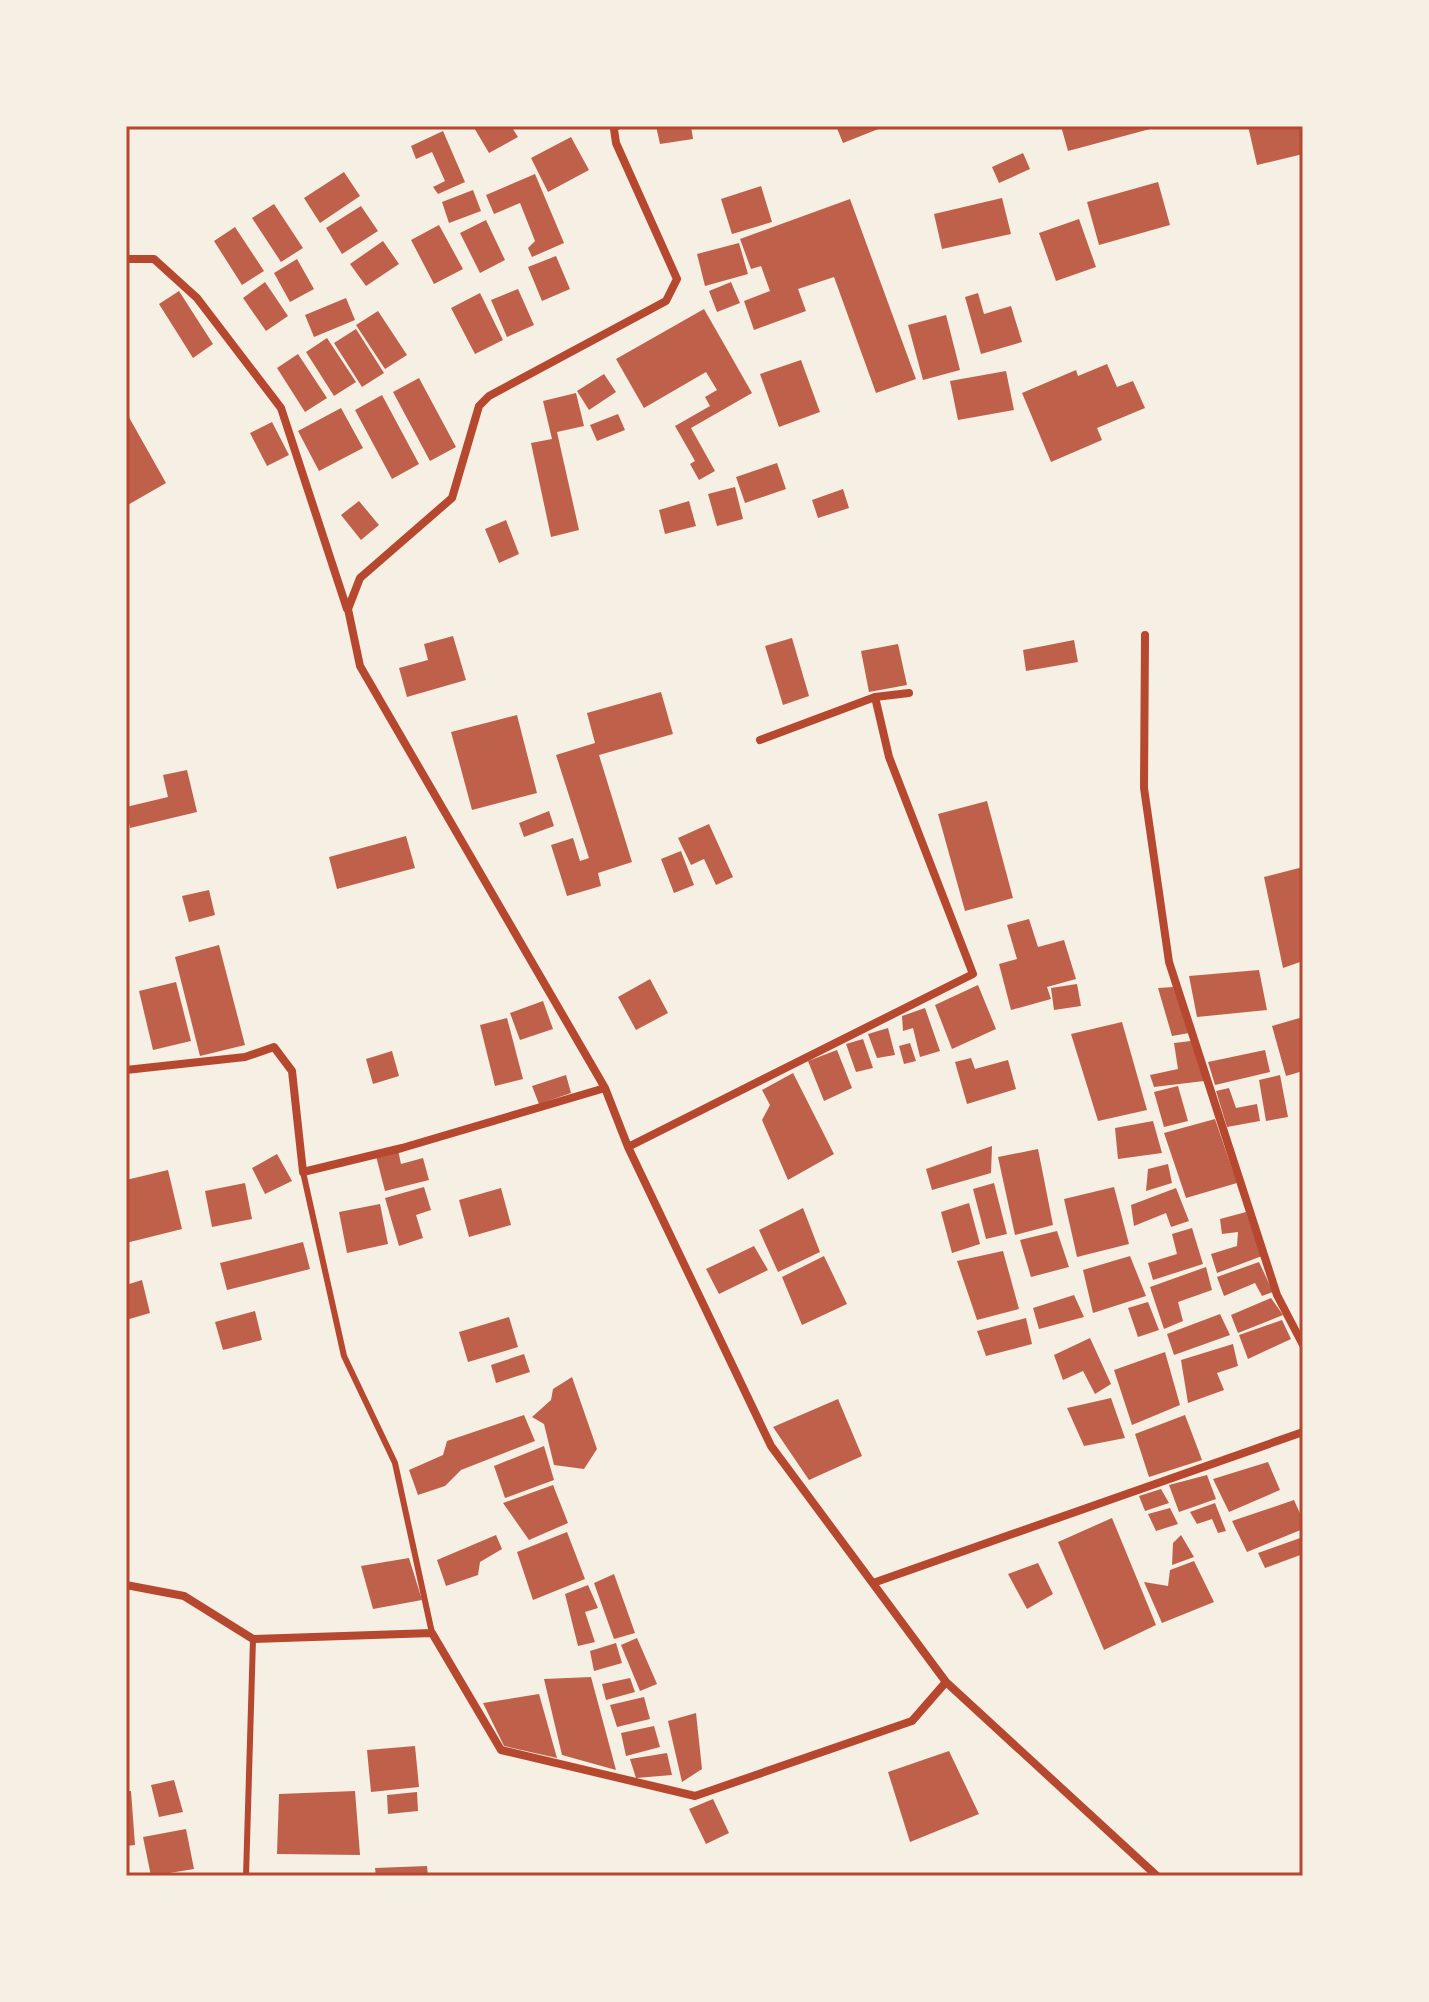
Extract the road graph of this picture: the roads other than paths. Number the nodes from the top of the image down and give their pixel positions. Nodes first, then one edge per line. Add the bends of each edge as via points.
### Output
1 (617, 126) edge
2 (126, 259) edge
3 (348, 609) junction
4 (1145, 635) dead end
5 (909, 693) dead end
6 (875, 697) junction
7 (760, 740) dead end
8 (126, 1070) edge
9 (605, 1088) junction
10 (628, 1147) junction
11 (303, 1172) junction
12 (1303, 1345) edge
13 (1303, 1432) edge
14 (873, 1583) junction
15 (126, 1585) edge
16 (432, 1633) junction
17 (253, 1639) junction
18 (946, 1682) junction
19 (246, 1876) edge
20 (1157, 1876) edge

1 - 3 street via 616,143 677,279 666,301 489,396 479,406 452,498 360,578
2 - 3 street via 154,259 197,298 281,408
3 - 9 street via 360,666
4 - 12 street via 1144,788 1169,962 1277,1295
5 - 6 street
6 - 7 street
6 - 10 street via 889,757 973,974
8 - 11 street via 245,1057 274,1047 292,1071
9 - 10 street
9 - 11 street
10 - 14 street via 771,1446
11 - 16 lane via 344,1356 395,1463
13 - 14 street
14 - 18 street
15 - 17 street via 184,1596
16 - 17 street
16 - 18 street via 501,1750 695,1796 912,1721
17 - 19 lane
18 - 20 street

